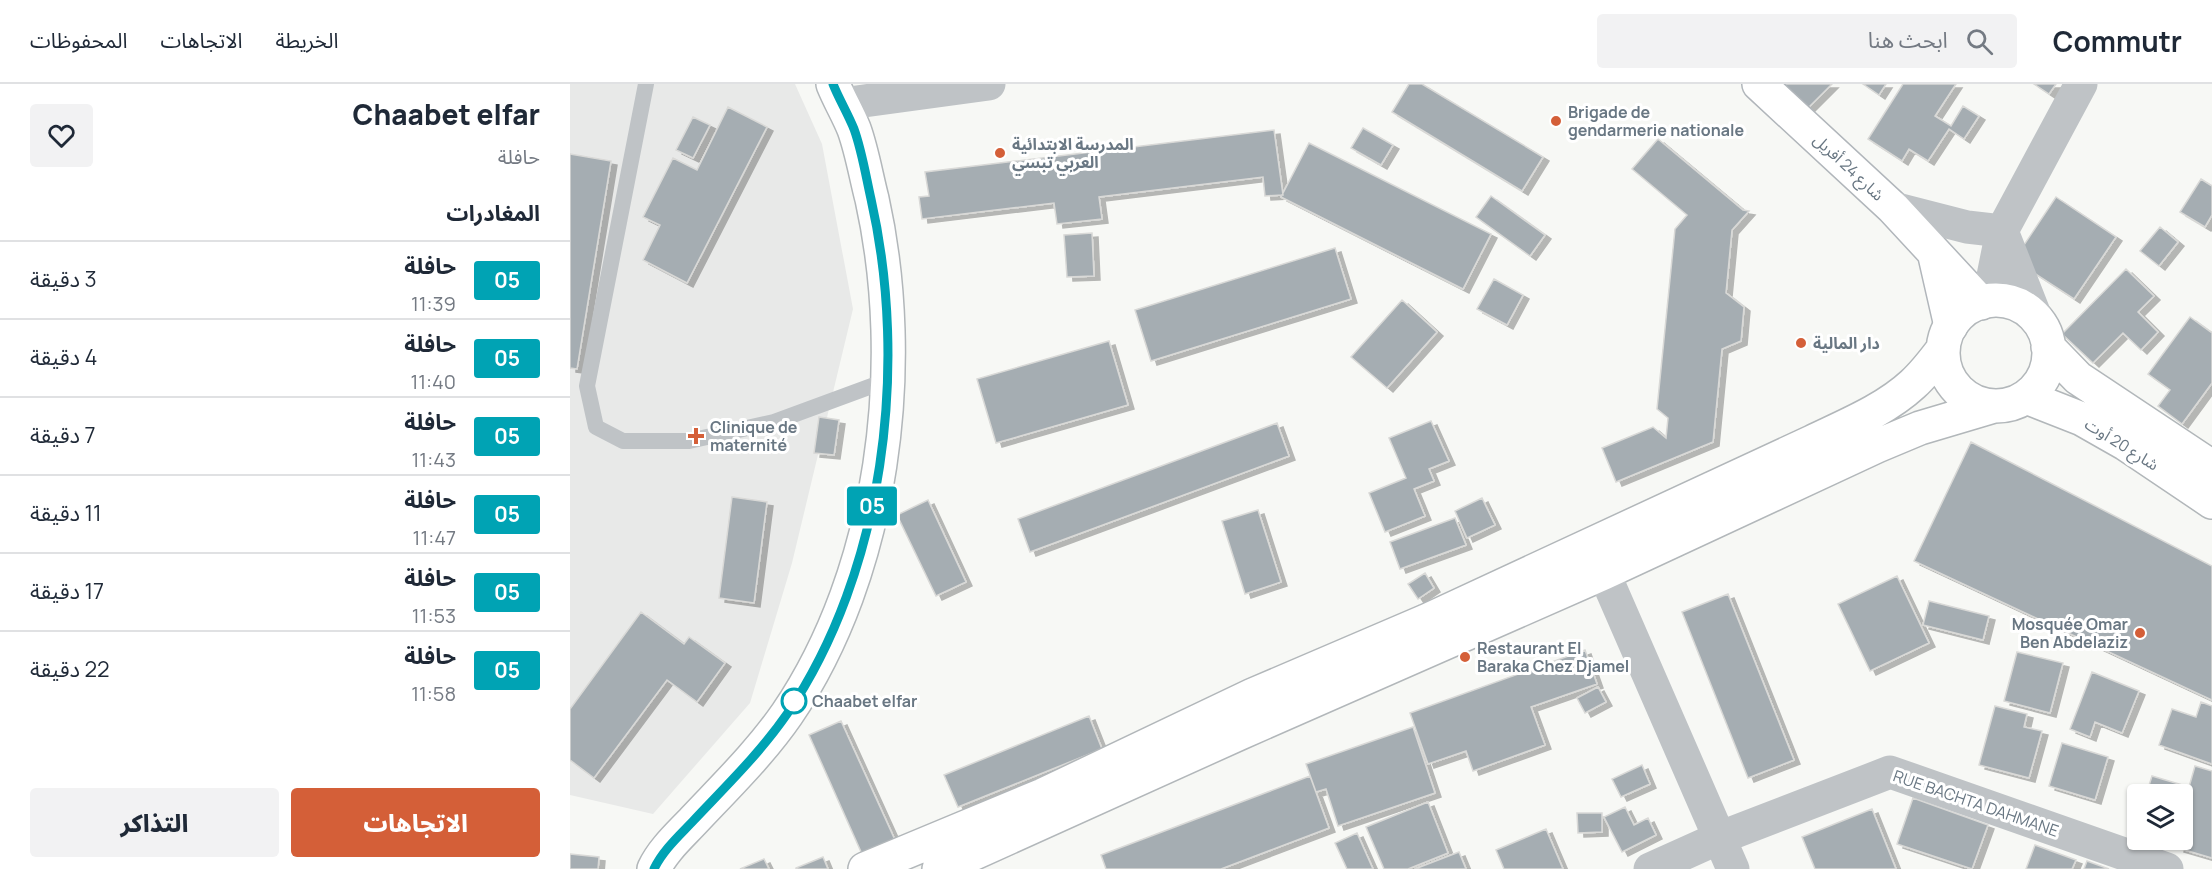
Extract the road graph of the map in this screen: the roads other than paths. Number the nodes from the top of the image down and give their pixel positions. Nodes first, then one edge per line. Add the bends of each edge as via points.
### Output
1 (646, 84) edge
2 (989, 84) edge
3 (1759, 84) edge
4 (2080, 84) edge
5 (837, 94) edge
6 (1893, 207) junction
7 (2002, 231) junction
8 (1935, 255) junction
9 (1984, 302) junction
10 (2042, 333) junction
11 (1947, 338) junction
12 (888, 380) junction
13 (2026, 397) junction
14 (1994, 406) junction
15 (2212, 467) edge
16 (2212, 502) edge
17 (1591, 543) junction
18 (1604, 573) junction
19 (1719, 838) junction
20 (654, 869) edge
21 (865, 869) edge
22 (939, 869) edge
23 (1650, 869) edge
24 (1733, 869) edge
25 (2167, 869) edge

1 - 12 lane via 587,386 596,426 623,441 689,441 774,422
2 - 5 street
3 - 6 main road, شارع 24 أفريل
4 - 7 street
5 - 12 main road via 854,130 877,222 887,322
6 - 7 street via 1966,227
6 - 8 main road, شارع 24 أفريل
7 - 9 street
7 - 10 street
8 - 9 main road, شارع 24 أفريل
8 - 11 main road
9 - 10 main road via 2023,308
9 - 11 main road via 1961,314
10 - 13 main road via 2048,362 2044,375
10 - 15 main road, شارع 20 أوت via 2078,378
11 - 14 main road via 1945,366 1956,388 1970,399
11 - 17 main road via 1913,385 1899,396 1857,420
12 - 20 main road via 880,460 866,535 847,597 819,657 761,747
13 - 14 main road
13 - 16 main road, شارع 20 أوت via 2082,419
14 - 18 main road via 1920,428 1877,446
17 - 18 lane
17 - 21 main road via 1426,621 1253,695 1043,795
18 - 19 street
18 - 22 main road
19 - 23 street, RUE BACHTA DAHMANE
19 - 24 street
19 - 25 street, RUE BACHTA DAHMANE via 1890,772

